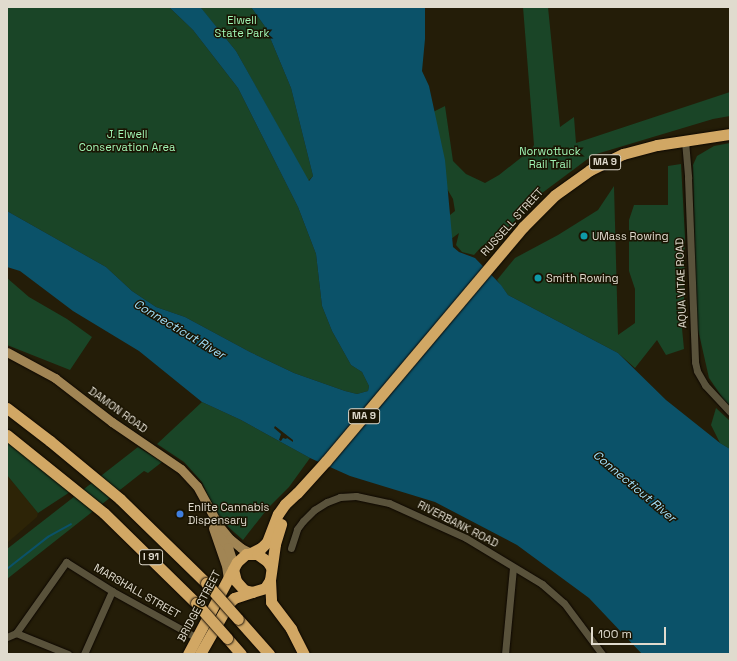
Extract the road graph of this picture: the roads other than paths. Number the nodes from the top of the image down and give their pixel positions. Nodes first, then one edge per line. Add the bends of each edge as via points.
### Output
1 (727, 135) edge
2 (685, 141) junction
3 (7, 352) edge
4 (7, 408) edge
5 (730, 412) edge
6 (7, 435) edge
7 (297, 493) junction
8 (204, 501) junction
9 (213, 528) junction
10 (291, 548) dead end
11 (251, 553) junction
12 (271, 567) junction
13 (513, 567) junction
14 (234, 568) junction
15 (228, 580) junction
16 (270, 580) junction
17 (112, 591) junction
18 (252, 592) junction
19 (16, 633) junction
20 (7, 637) edge
21 (197, 638) junction
22 (68, 654) edge
23 (84, 654) edge
24 (188, 654) edge
25 (200, 654) edge
26 (240, 654) edge
27 (269, 654) edge
28 (304, 654) edge
29 (505, 654) edge
30 (602, 654) edge

1 - 2 highway, RUSSELL STREET / MA 9
2 - 5 street, AQUA VITAE ROAD via 695,362 705,385
2 - 7 highway, RUSSELL STREET / MA 9 via 641,149 608,161 590,170 549,200
3 - 8 main road, DAMON ROAD via 55,378 112,422 170,461 196,486
4 - 27 highway, I 91, bridge via 120,499 206,583
6 - 26 highway, I 91, bridge via 104,513 196,603
7 - 11 highway, MA 9 via 280,510 267,542
7 - 12 highway, MA 9 via 282,523
8 - 9 main road, DAMON ROAD
8 - 11 main road, DAMON ROAD via 230,539
9 - 14 main road, DAMON ROAD via 228,547
9 - 15 main road, DAMON ROAD via 226,565
10 - 13 street, RIVERBANK ROAD via 297,529 320,505 340,497 363,497 389,503 439,525 482,547
11 - 12 highway via 264,558
11 - 14 highway via 243,556
12 - 16 highway
13 - 29 street
13 - 30 street, RIVERBANK ROAD via 558,596
14 - 15 highway, BRIDGE STREET
14 - 18 highway via 238,584 244,590
15 - 21 highway, BRIDGE STREET
16 - 18 highway via 265,588
16 - 28 highway via 270,602 291,629
17 - 19 street, MARSHALL STREET via 66,562
17 - 21 street, MARSHALL STREET
17 - 23 street
18 - 25 highway via 234,598 229,603
19 - 20 street
19 - 22 street
21 - 24 highway, BRIDGE STREET

